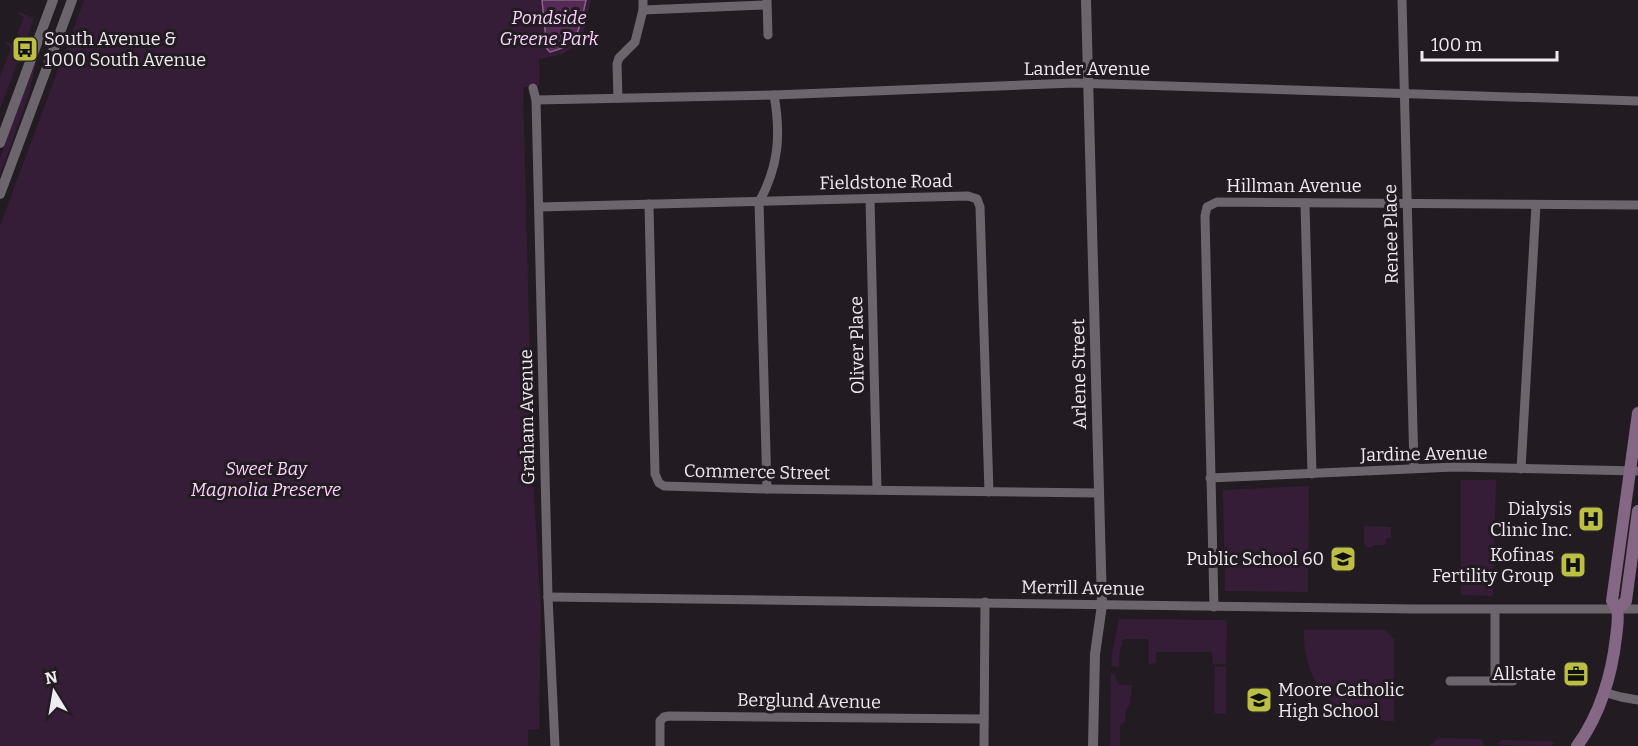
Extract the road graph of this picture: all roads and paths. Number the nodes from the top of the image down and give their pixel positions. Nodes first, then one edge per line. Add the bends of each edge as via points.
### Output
1 (53, 0) edge
2 (72, 0) edge
3 (1086, 0) edge
4 (1402, 0) edge
5 (766, 3) edge
6 (643, 5) edge
7 (768, 35) dead end
8 (1088, 84) junction
9 (533, 88) dead end
10 (1404, 93) junction
11 (774, 95) junction
12 (618, 98) junction
13 (536, 100) junction
14 (1638, 101) edge
15 (0, 143) edge
16 (0, 194) edge
17 (870, 199) junction
18 (759, 202) junction
19 (1305, 203) junction
20 (1406, 203) junction
21 (649, 204) junction
22 (1536, 205) junction
23 (1638, 205) edge
24 (538, 207) junction
25 (1638, 413) edge
26 (1413, 468) junction
27 (1521, 469) junction
28 (1634, 471) edge
29 (1312, 474) junction
30 (1210, 478) junction
31 (767, 489) junction
32 (877, 490) junction
33 (989, 492) junction
34 (1098, 493) junction
35 (1638, 512) edge
36 (548, 597) junction
37 (985, 602) junction
38 (1102, 605) junction
39 (1214, 607) junction
40 (1617, 609) junction
41 (1638, 609) edge
42 (1495, 610) junction
43 (1450, 681) dead end
44 (1495, 681) junction
45 (1513, 681) dead end
46 (1603, 692) junction
47 (1638, 700) edge
48 (984, 719) junction
49 (555, 746) edge
50 (660, 746) edge
51 (984, 746) edge
52 (1093, 746) edge
53 (1577, 746) edge

1 - 15 street
2 - 16 street
3 - 8 street, Arlene Street
4 - 10 street, Renee Place
5 - 6 street
5 - 7 street
6 - 12 street via 635,42 617,64
8 - 10 street, Lander Avenue
8 - 11 street, Lander Avenue
8 - 34 street, Arlene Street
9 - 13 street, Graham Avenue
10 - 14 street, Lander Avenue
10 - 20 street, Renee Place
11 - 12 street, Lander Avenue
11 - 18 street via 777,149
12 - 13 street, Lander Avenue
13 - 24 street, Graham Avenue
17 - 18 street, Fieldstone Road
17 - 32 street, Oliver Place
17 - 33 street, Fieldstone Road via 968,196 979,203
18 - 21 street, Fieldstone Road
18 - 31 street
19 - 20 street, Hillman Avenue
19 - 29 street
19 - 30 street, Hillman Avenue via 1217,202 1205,211
20 - 22 street, Hillman Avenue
20 - 26 street, Renee Place
21 - 24 street, Fieldstone Road
21 - 31 street, Commerce Street via 657,479 669,487
22 - 23 street, Hillman Avenue
22 - 27 street
24 - 36 street, Graham Avenue
25 - 28 main road
26 - 27 street, Jardine Avenue
26 - 29 street, Jardine Avenue
27 - 28 street, Jardine Avenue
28 - 40 main road via 1612,601
29 - 30 street, Jardine Avenue
30 - 39 street, Hillman Avenue
31 - 32 street, Commerce Street
32 - 33 street, Commerce Street
33 - 34 street, Commerce Street
34 - 38 street, Arlene Street
35 - 40 main road via 1626,601
36 - 37 street, Merrill Avenue
36 - 49 street, Graham Avenue
37 - 38 street, Merrill Avenue
37 - 48 street
38 - 39 street, Merrill Avenue
38 - 52 street, Arlene Street via 1095,654
39 - 42 street, Merrill Avenue
40 - 41 street, Merrill Avenue
40 - 42 street, Merrill Avenue
40 - 46 main road via 1614,650
42 - 44 street
43 - 44 street
44 - 45 street
46 - 47 street
46 - 53 main road
48 - 50 street, Berglund Avenue via 669,716 660,722
48 - 51 street

